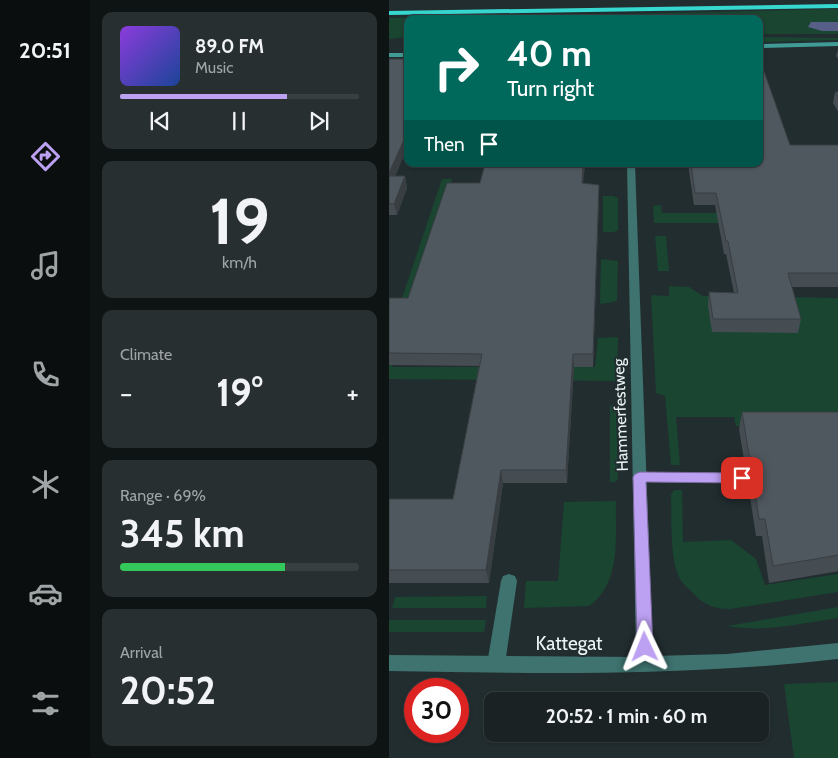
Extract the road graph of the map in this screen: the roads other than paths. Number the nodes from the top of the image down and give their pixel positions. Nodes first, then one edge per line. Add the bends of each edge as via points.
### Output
1 (838, 6) edge
2 (389, 13) edge
3 (838, 44) edge
4 (763, 46) edge
5 (389, 55) edge
6 (404, 55) edge
7 (631, 167) edge
8 (640, 477) junction
9 (742, 478) dead end
10 (509, 582) dead end
11 (838, 651) edge
12 (389, 663) edge
13 (497, 664) junction
14 (645, 665) junction

1 - 2 highway
3 - 4 street
5 - 6 street
7 - 8 street, Hammerfestweg
8 - 9 street
8 - 14 street, Hammerfestweg
10 - 13 street
11 - 14 street, Kattegat via 787,658
12 - 13 street, Kattegat
13 - 14 street, Kattegat

